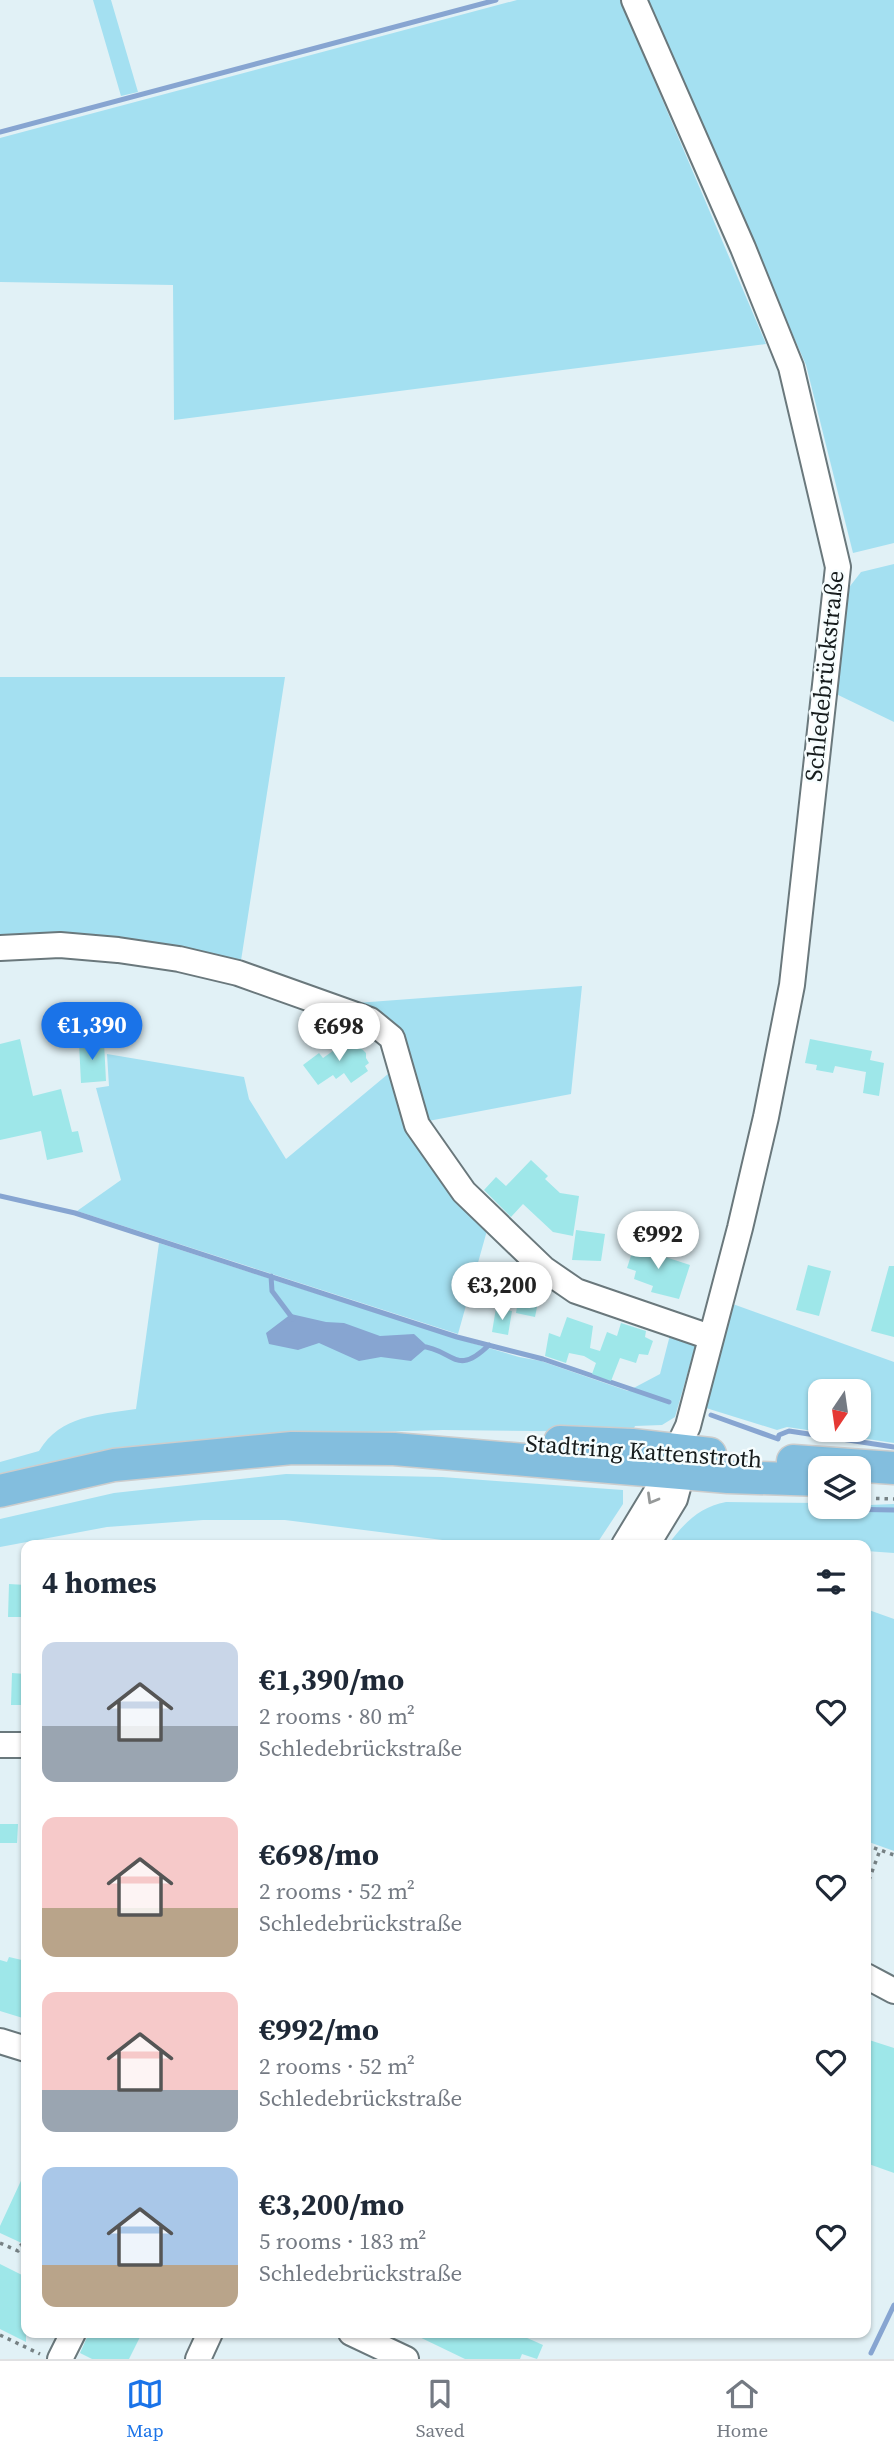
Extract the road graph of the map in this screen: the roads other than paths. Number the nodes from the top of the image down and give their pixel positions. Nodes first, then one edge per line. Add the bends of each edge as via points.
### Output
1 (634, 0) edge
2 (0, 948) edge
3 (710, 1337) junction
4 (681, 1454) junction
5 (894, 1468) edge
6 (808, 1478) edge
7 (871, 1481) edge
8 (894, 1482) edge
9 (0, 1491) edge
10 (627, 1540) edge
11 (650, 1540) edge
12 (0, 1745) edge
13 (21, 1745) edge
14 (871, 1979) edge
15 (894, 1991) edge
16 (0, 2041) edge
17 (21, 2047) edge
18 (68, 2338) edge
19 (208, 2338) edge
20 (362, 2338) edge
21 (50, 2357) edge
22 (198, 2359) edge
23 (406, 2359) edge

1 - 3 street, Schledebrückstraße via 791,367 838,567 792,985 766,1117
2 - 3 street via 60,945 179,959 238,973 370,1020 392,1038 417,1125 464,1192 544,1269 576,1290
3 - 4 street, Schledebrückstraße
4 - 5 main road, Stadtring Kattenstroth
4 - 6 main road, Stadtring Kattenstroth
4 - 9 main road, Stadtring Kattenstroth via 292,1448 114,1465
4 -> 10 street, Schledebrückstraße
4 - 11 street, Schledebrückstraße via 668,1514
7 - 8 main road
12 - 13 street
14 - 15 street
16 - 17 street
18 - 21 street
19 - 22 street
20 - 23 street

